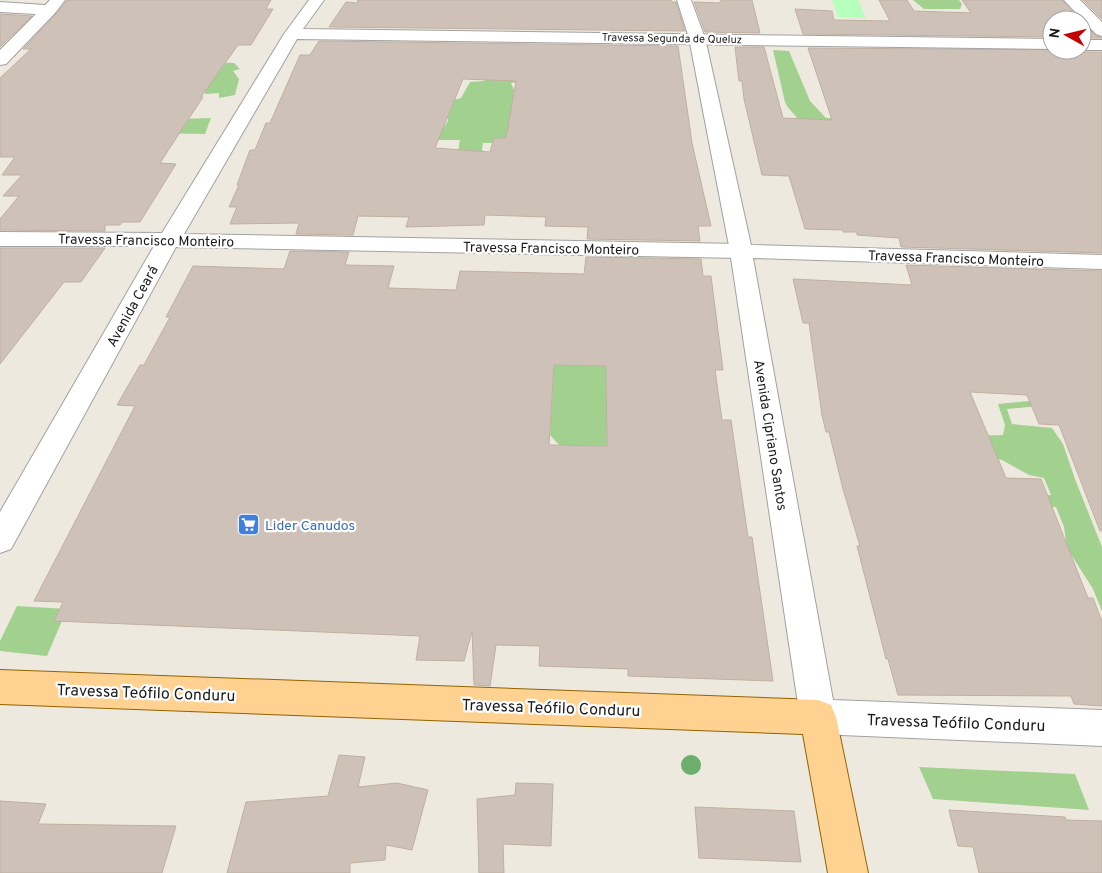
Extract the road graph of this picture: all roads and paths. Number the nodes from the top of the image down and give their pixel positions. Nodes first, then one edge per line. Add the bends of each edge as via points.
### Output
1 (317, 0) edge
2 (684, 0) edge
3 (1071, 0) edge
4 (54, 5) edge
5 (0, 7) edge
6 (1102, 31) edge
7 (292, 34) junction
8 (697, 38) junction
9 (1042, 44) edge
10 (0, 60) edge
11 (0, 239) edge
12 (169, 240) junction
13 (741, 251) junction
14 (1102, 262) edge
15 (0, 540) edge
16 (0, 687) edge
17 (818, 717) junction
18 (1102, 728) edge
19 (848, 873) edge

1 - 7 street, Avenida Ceará
2 - 8 street, Avenida Cipriano Santos
3 - 6 street
4 - 5 street
4 - 10 street
7 - 8 street, Travessa Segunda de Queluz
7 - 12 street, Avenida Ceará
8 - 9 street, Travessa Segunda de Queluz
8 - 13 street, Avenida Cipriano Santos
11 - 12 street, Travessa Francisco Monteiro
12 - 13 street, Travessa Francisco Monteiro
12 - 15 street, Avenida Ceará
13 - 14 street, Travessa Francisco Monteiro
13 - 17 street, Avenida Cipriano Santos
16 - 17 main road, Travessa Teófilo Conduru
17 - 18 street, Travessa Teófilo Conduru
17 - 19 main road, Avenida Cipriano Santos

